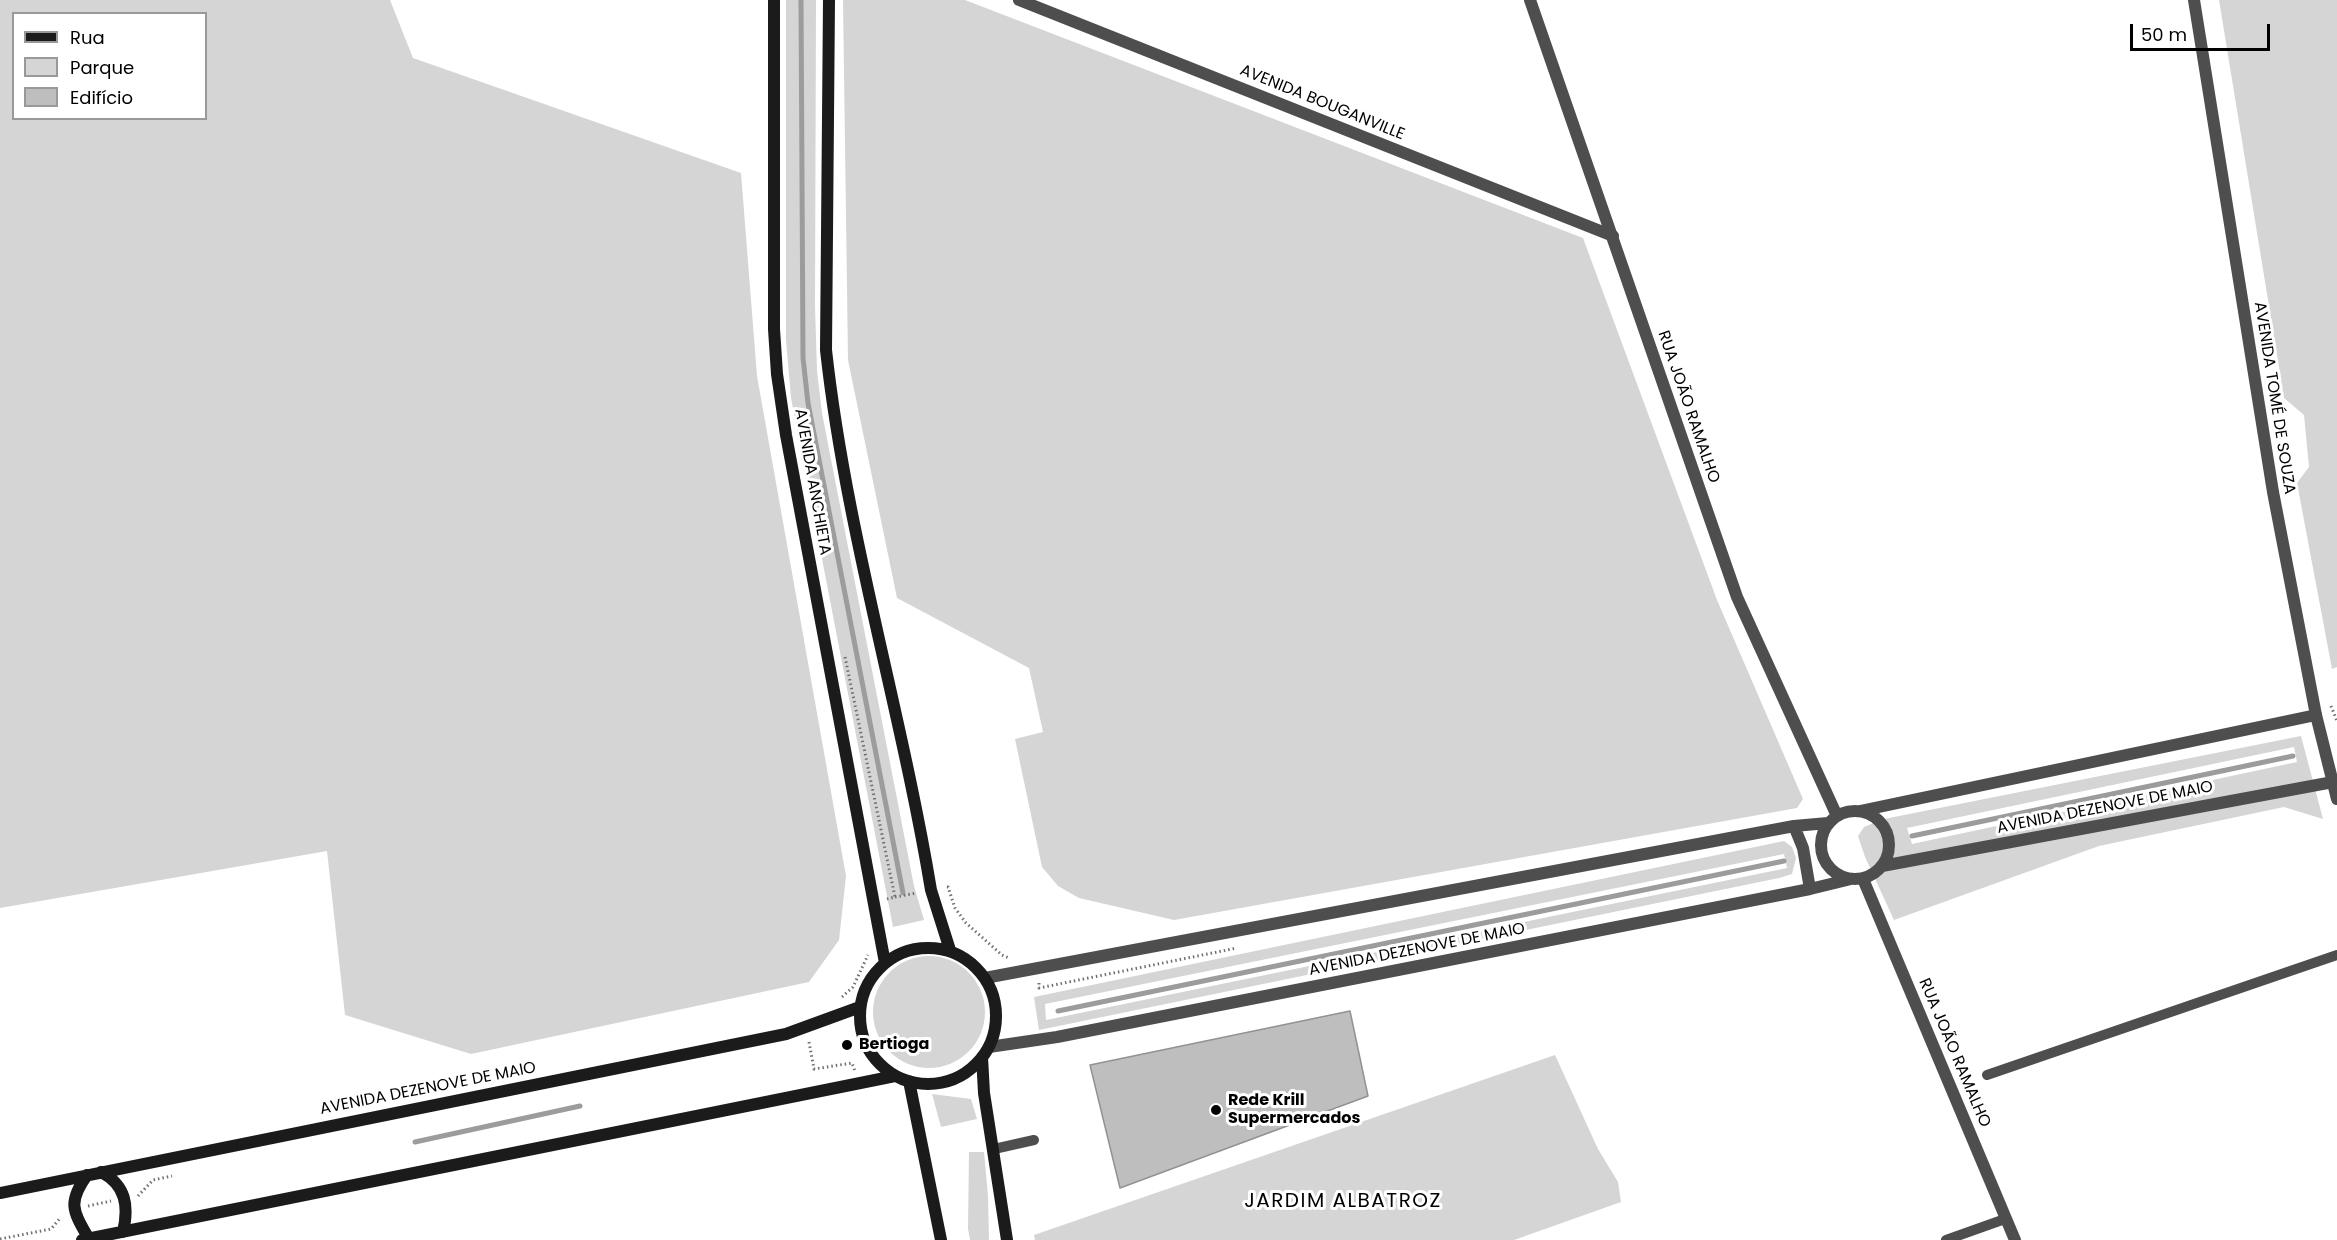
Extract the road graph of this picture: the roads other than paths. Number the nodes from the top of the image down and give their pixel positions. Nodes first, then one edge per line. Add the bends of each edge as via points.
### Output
1 (774, 0) edge
2 (829, 0) edge
3 (1019, 0) edge
4 (1530, 0) edge
5 (2194, 0) edge
6 (1613, 236) junction
7 (2316, 715) junction
8 (2333, 782) junction
9 (2337, 799) edge
10 (1860, 812) junction
11 (1832, 820) junction
12 (1794, 826) junction
13 (1882, 866) junction
14 (1857, 879) junction
15 (1810, 889) junction
16 (950, 950) junction
17 (2337, 955) edge
18 (885, 963) junction
19 (985, 978) junction
20 (860, 1007) junction
21 (985, 1052) junction
22 (1987, 1075) dead end
23 (895, 1076) junction
24 (909, 1081) junction
25 (1034, 1140) dead end
26 (994, 1149) junction
27 (101, 1172) junction
28 (87, 1174) junction
29 (0, 1192) edge
30 (2005, 1219) junction
31 (124, 1236) edge
32 (87, 1240) edge
33 (941, 1240) edge
34 (1007, 1240) edge
35 (1946, 1240) edge
36 (2014, 1240) edge

1 - 18 main road, AVENIDA ANCHIETA via 777,374
2 - 16 main road, AVENIDA ANCHIETA via 826,350 831,395 931,890
3 - 6 street, AVENIDA BOUGANVILLE
4 - 6 street, RUA JOÃO RAMALHO
5 - 7 street, AVENIDA TOMÉ DE SOUZA via 2272,492
6 - 11 street, RUA JOÃO RAMALHO via 1737,597
7 - 8 street, AVENIDA TOMÉ DE SOUZA
7 - 10 street
8 - 9 street, AVENIDA TOMÉ DE SOUZA
8 - 13 street, AVENIDA DEZENOVE DE MAIO
10 - 11 street via 1849,812
10 - 13 street via 1876,818 1887,832 1890,844
11 - 12 street
11 - 14 street via 1821,847 1824,858 1840,876
12 - 15 street via 1803,848
12 - 19 street
13 - 14 street via 1874,874
14 - 15 street, AVENIDA DEZENOVE DE MAIO
14 - 30 street, RUA JOÃO RAMALHO
15 - 21 street, AVENIDA DEZENOVE DE MAIO
16 - 18 main road via 927,947 904,951
16 - 19 main road via 970,962
17 - 22 lane
18 - 20 main road via 864,990
19 - 21 main road via 996,1012
20 - 23 main road via 860,1024 871,1054
20 - 27 main road, AVENIDA DEZENOVE DE MAIO via 774,1037
21 - 24 main road via 967,1072 949,1081
21 - 26 main road via 984,1094
23 - 24 main road
23 - 31 main road
24 - 33 main road
25 - 26 lane
26 - 34 main road
27 - 28 main road, AVENIDA DEZENOVE DE MAIO
27 - 31 main road via 118,1184 125,1197
28 - 29 main road, AVENIDA DEZENOVE DE MAIO
28 - 32 main road via 73,1205
30 - 35 lane
30 - 36 street, RUA JOÃO RAMALHO
31 - 32 main road

